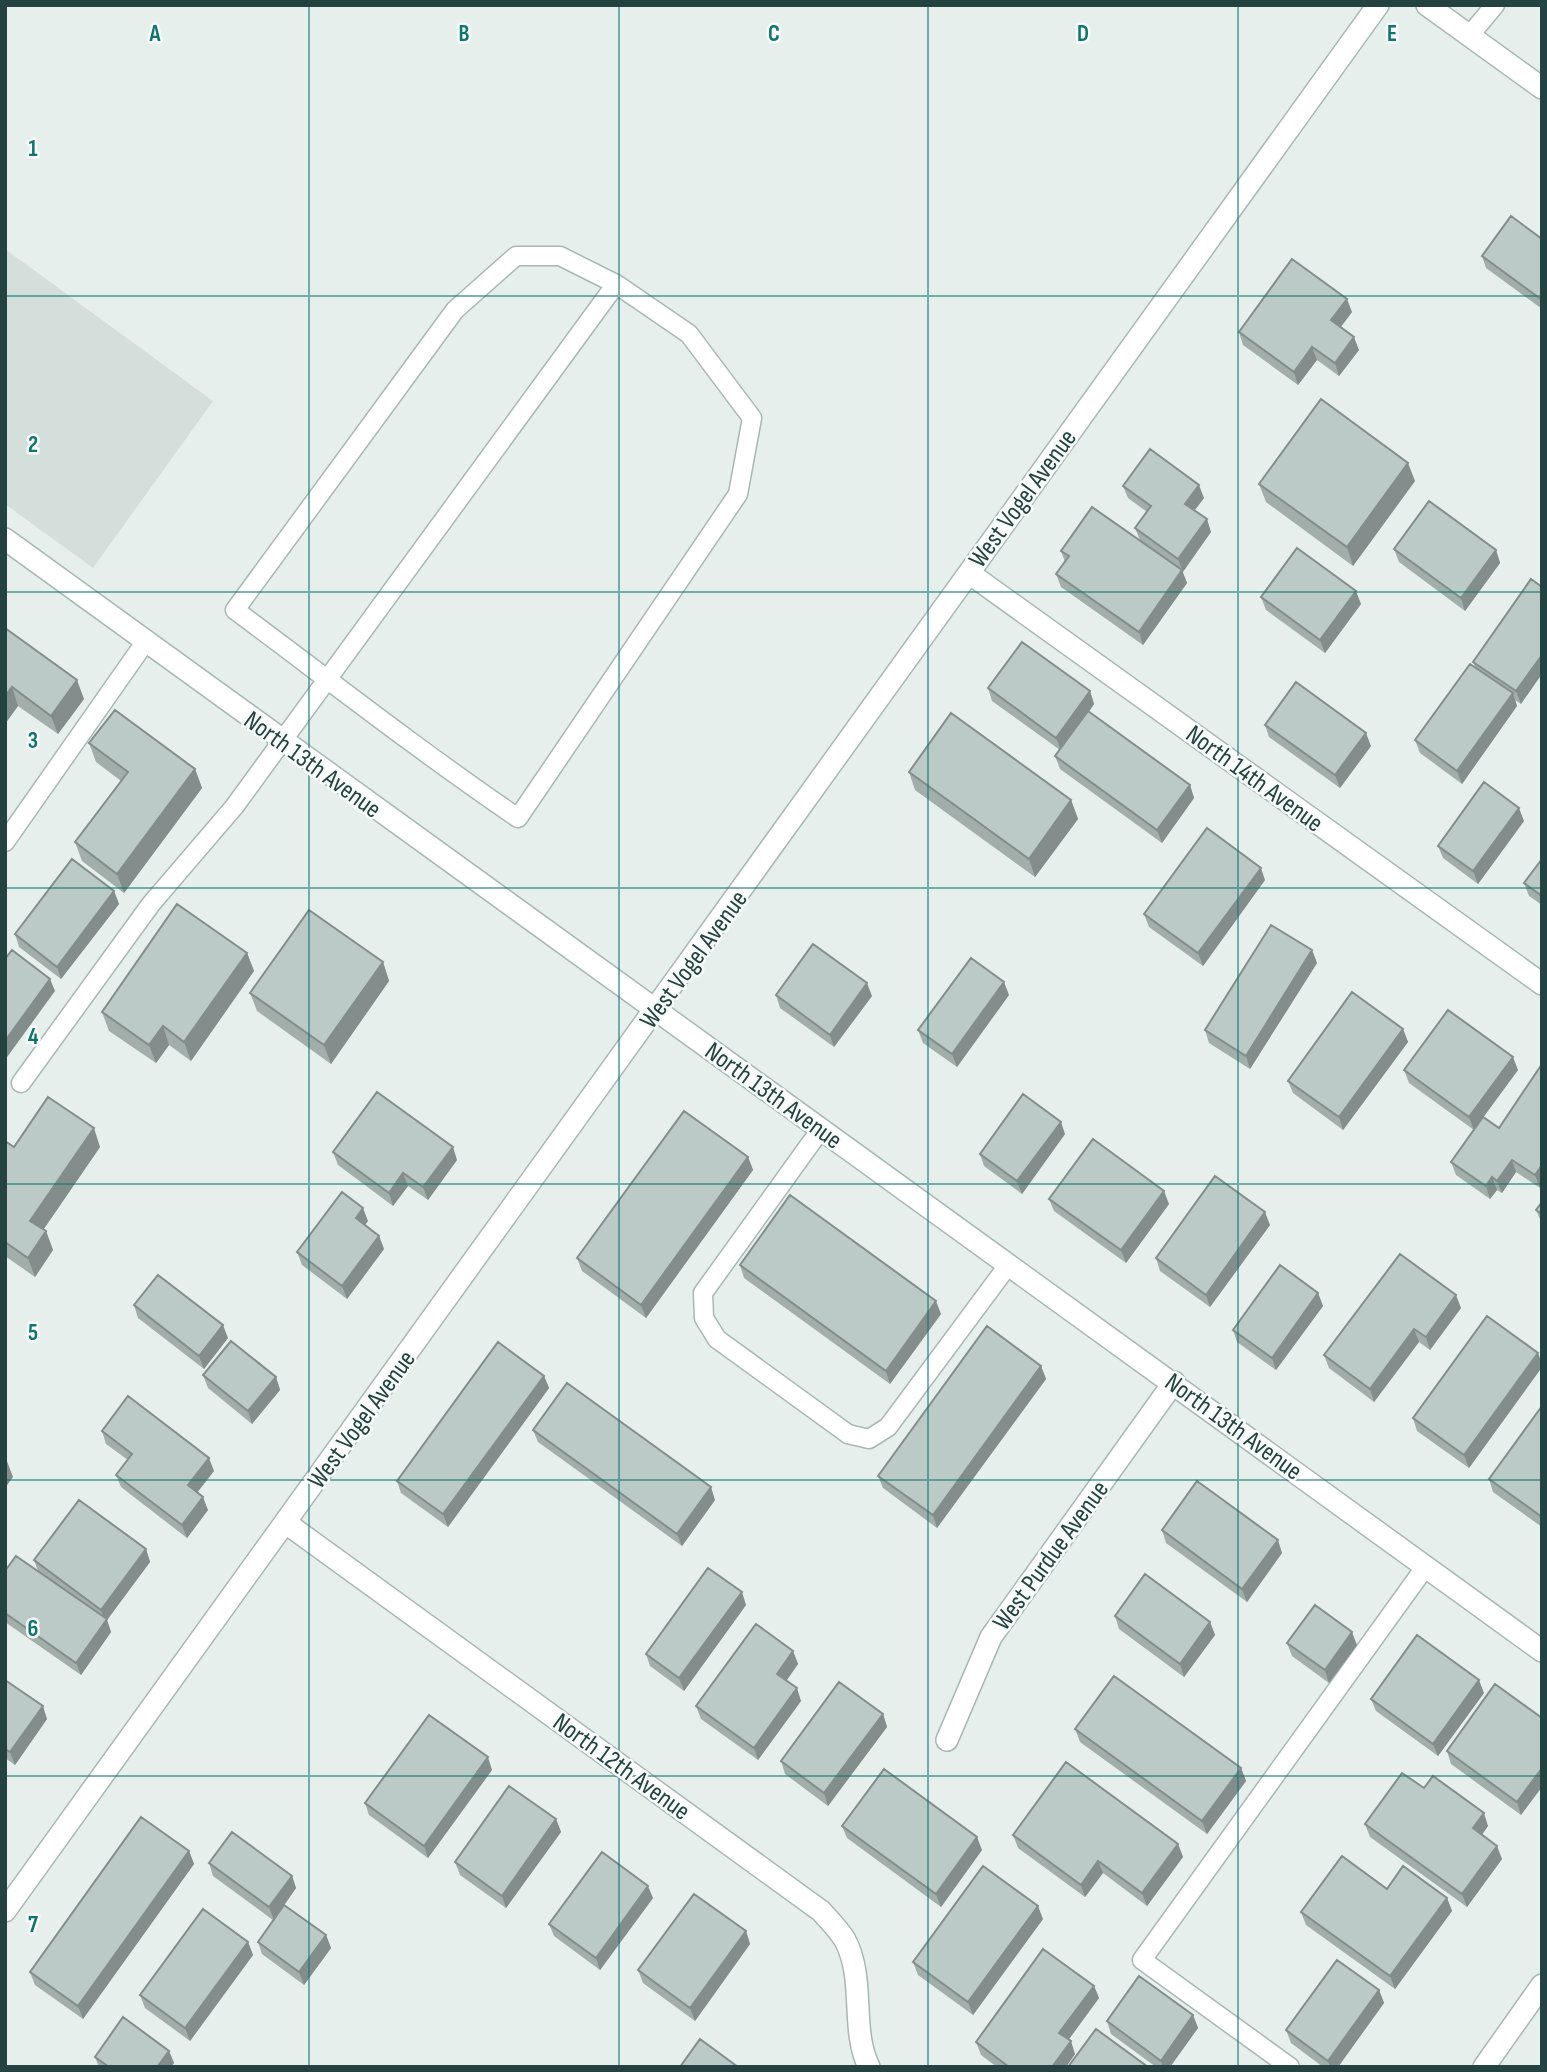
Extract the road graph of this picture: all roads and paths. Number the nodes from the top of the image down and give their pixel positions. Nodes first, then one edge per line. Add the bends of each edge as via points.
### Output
1 (1378, 5) edge
2 (1427, 5) edge
3 (1495, 5) edge
4 (1469, 36) junction
5 (1542, 88) edge
6 (615, 284) junction
7 (5, 539) edge
8 (969, 573) junction
9 (146, 641) junction
10 (329, 680) junction
11 (283, 742) junction
12 (5, 842) edge
13 (1542, 984) edge
14 (657, 1010) junction
15 (21, 1083) dead end
16 (821, 1129) junction
17 (1009, 1264) junction
18 (1174, 1382) junction
19 (286, 1523) junction
20 (1426, 1566) junction
21 (1542, 1650) edge
22 (947, 1740) dead end
23 (5, 1911) edge
24 (1542, 1985) edge
25 (869, 2067) edge
26 (1290, 2067) edge
27 (1483, 2067) edge

1 - 8 street, West Vogel Avenue
2 - 4 street
3 - 4 lane
4 - 5 street
6 - 10 lane
6 - 10 lane via 560,256 516,256 456,310 235,610
6 - 10 lane via 689,334 752,418 738,494 518,818
7 - 9 street, North 13th Avenue
8 - 13 street, North 14th Avenue
8 - 14 street, West Vogel Avenue
9 - 11 street, North 13th Avenue
9 - 12 lane
10 - 11 lane
11 - 14 street, North 13th Avenue
11 - 15 lane via 151,904
14 - 16 street, North 13th Avenue
14 - 19 street, West Vogel Avenue
16 - 17 street, North 13th Avenue
16 - 17 lane via 703,1293 704,1318 717,1339 848,1434 869,1439 888,1427
17 - 18 street, North 13th Avenue
18 - 20 street, North 13th Avenue
18 - 22 street, West Purdue Avenue via 990,1637
19 - 23 street, West Vogel Avenue
19 - 25 street, North 12th Avenue via 821,1910 845,1940 857,1978 860,2049
20 - 21 street, North 13th Avenue
20 - 26 lane via 1142,1960
24 - 27 street

